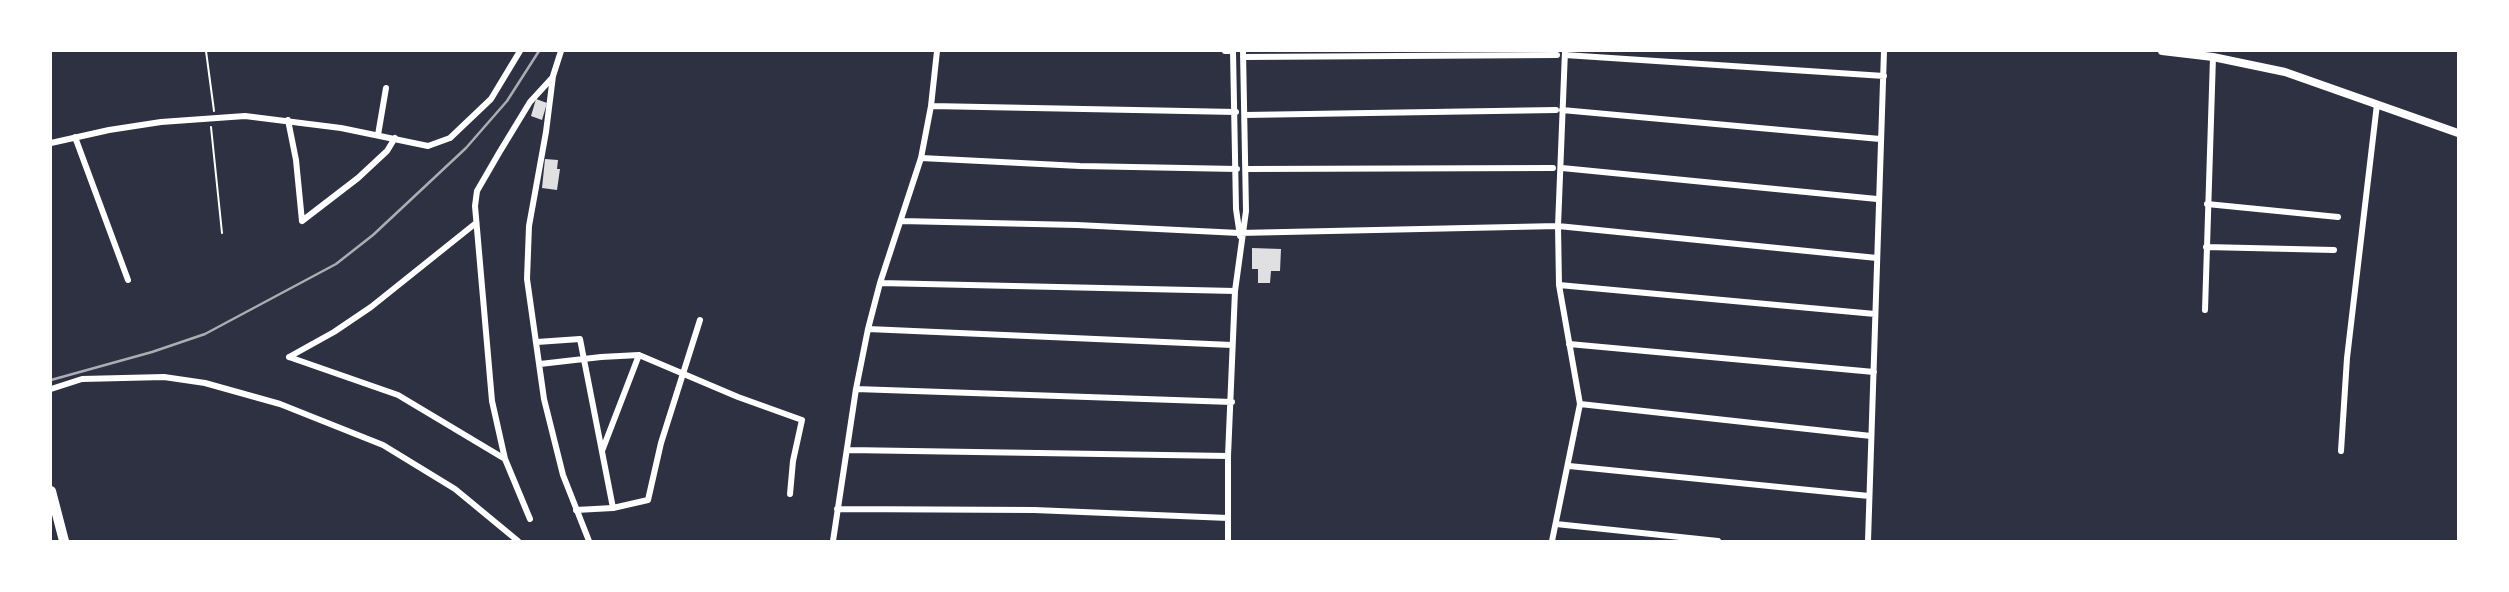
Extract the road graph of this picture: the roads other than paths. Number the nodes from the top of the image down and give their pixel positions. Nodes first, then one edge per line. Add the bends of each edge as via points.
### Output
1 (520, 51) edge
2 (561, 51) edge
3 (937, 51) edge
4 (1225, 51) edge
5 (1233, 51) edge
6 (1884, 51) edge
7 (2162, 51) edge
8 (1565, 53) edge
9 (1243, 54) edge
10 (1557, 55) dead end
11 (2213, 57) junction
12 (553, 76) junction
13 (1884, 76) junction
14 (386, 88) dead end
15 (2377, 104) junction
16 (931, 106) junction
17 (1559, 110) junction
18 (1236, 112) junction
19 (1245, 115) junction
20 (288, 120) junction
21 (2458, 133) edge
22 (378, 135) junction
23 (75, 137) junction
24 (396, 138) junction
25 (1880, 139) junction
26 (51, 143) edge
27 (920, 158) junction
28 (1553, 168) dead end
29 (1562, 168) junction
30 (1237, 169) junction
31 (1246, 169) junction
32 (1877, 199) junction
33 (2207, 204) junction
34 (2338, 216) dead end
35 (901, 221) junction
36 (476, 223) junction
37 (1558, 226) junction
38 (1242, 233) junction
39 (2206, 247) junction
40 (2334, 250) dead end
41 (1877, 258) junction
42 (128, 280) dead end
43 (880, 283) junction
44 (1559, 285) junction
45 (1235, 291) junction
46 (2205, 310) dead end
47 (1875, 314) junction
48 (700, 320) dead end
49 (868, 329) junction
50 (537, 342) junction
51 (1569, 344) junction
52 (1233, 345) junction
53 (639, 355) junction
54 (584, 360) junction
55 (540, 364) junction
56 (1874, 372) junction
57 (683, 374) junction
58 (51, 389) edge
59 (856, 389) junction
60 (1232, 402) junction
61 (1580, 404) junction
62 (1871, 436) junction
63 (848, 450) junction
64 (2341, 451) dead end
65 (601, 453) junction
66 (1228, 456) junction
67 (505, 458) junction
68 (1569, 466) junction
69 (51, 491) edge
70 (790, 494) dead end
71 (1869, 496) junction
72 (612, 508) junction
73 (838, 509) junction
74 (576, 510) junction
75 (1228, 518) junction
76 (530, 519) dead end
77 (1556, 524) junction
78 (64, 541) edge
79 (518, 541) edge
80 (589, 541) edge
81 (833, 541) edge
82 (1228, 541) edge
83 (1552, 541) edge
84 (1718, 541) edge
85 (1868, 541) edge

1 - 24 street via 491,99 450,138 428,146
2 - 12 street
3 - 16 street
4 - 5 street
5 - 18 street
6 - 13 street
7 - 11 street
8 - 13 street
8 - 17 street
9 - 10 street
9 - 19 street
11 - 15 street via 2285,72
11 - 33 street
12 - 36 street via 530,102 477,191
12 - 50 street via 529,226 527,279
13 - 25 street
14 - 22 street
15 - 21 street
15 - 64 street via 2347,359
16 - 18 street
16 - 27 street
17 - 19 street
17 - 25 street
17 - 29 street
18 - 30 street
19 - 31 street
20 - 22 street
20 - 23 street via 245,116 161,122
20 - 24 street via 302,221 358,178
22 - 24 street
23 - 26 street
23 - 42 street
25 - 32 street
27 - 30 street
27 - 35 street
28 - 31 street
29 - 32 street
29 - 37 street
30 - 38 street via 1236,209
31 - 38 street
32 - 41 street
33 - 34 street
33 - 39 street
35 - 38 street
35 - 43 street
36 - 67 street via 492,401
36 - 67 street via 371,307 289,357 398,395
37 - 38 street
37 - 41 street
37 - 44 street
38 - 45 street
39 - 40 street
39 - 46 street
41 - 47 street
43 - 45 street
43 - 49 street
44 - 47 street
44 - 51 street
45 - 52 street
47 - 56 street
48 - 57 street
49 - 52 street
49 - 59 street
50 - 54 street via 580,339
50 - 55 street
51 - 56 street
51 - 61 street
52 - 60 street
53 - 54 street
53 - 57 street
53 - 65 street
54 - 55 street
54 - 65 street
55 - 74 street via 544,400
56 - 62 street
57 - 70 street via 802,420
57 - 72 street via 648,499
58 - 79 street via 82,379 164,377 280,404 383,445 454,489
59 - 60 street
59 - 63 street
60 - 66 street
61 - 62 street
61 - 68 street
62 - 71 street
63 - 66 street
63 - 73 street
65 - 72 street
66 - 75 street
67 - 76 street
68 - 71 street
68 - 77 street
69 - 78 main road
71 - 85 street
72 - 74 street
73 - 75 street via 1034,510
73 - 81 street
74 - 80 street
75 - 82 street
77 - 83 street
77 - 84 street

